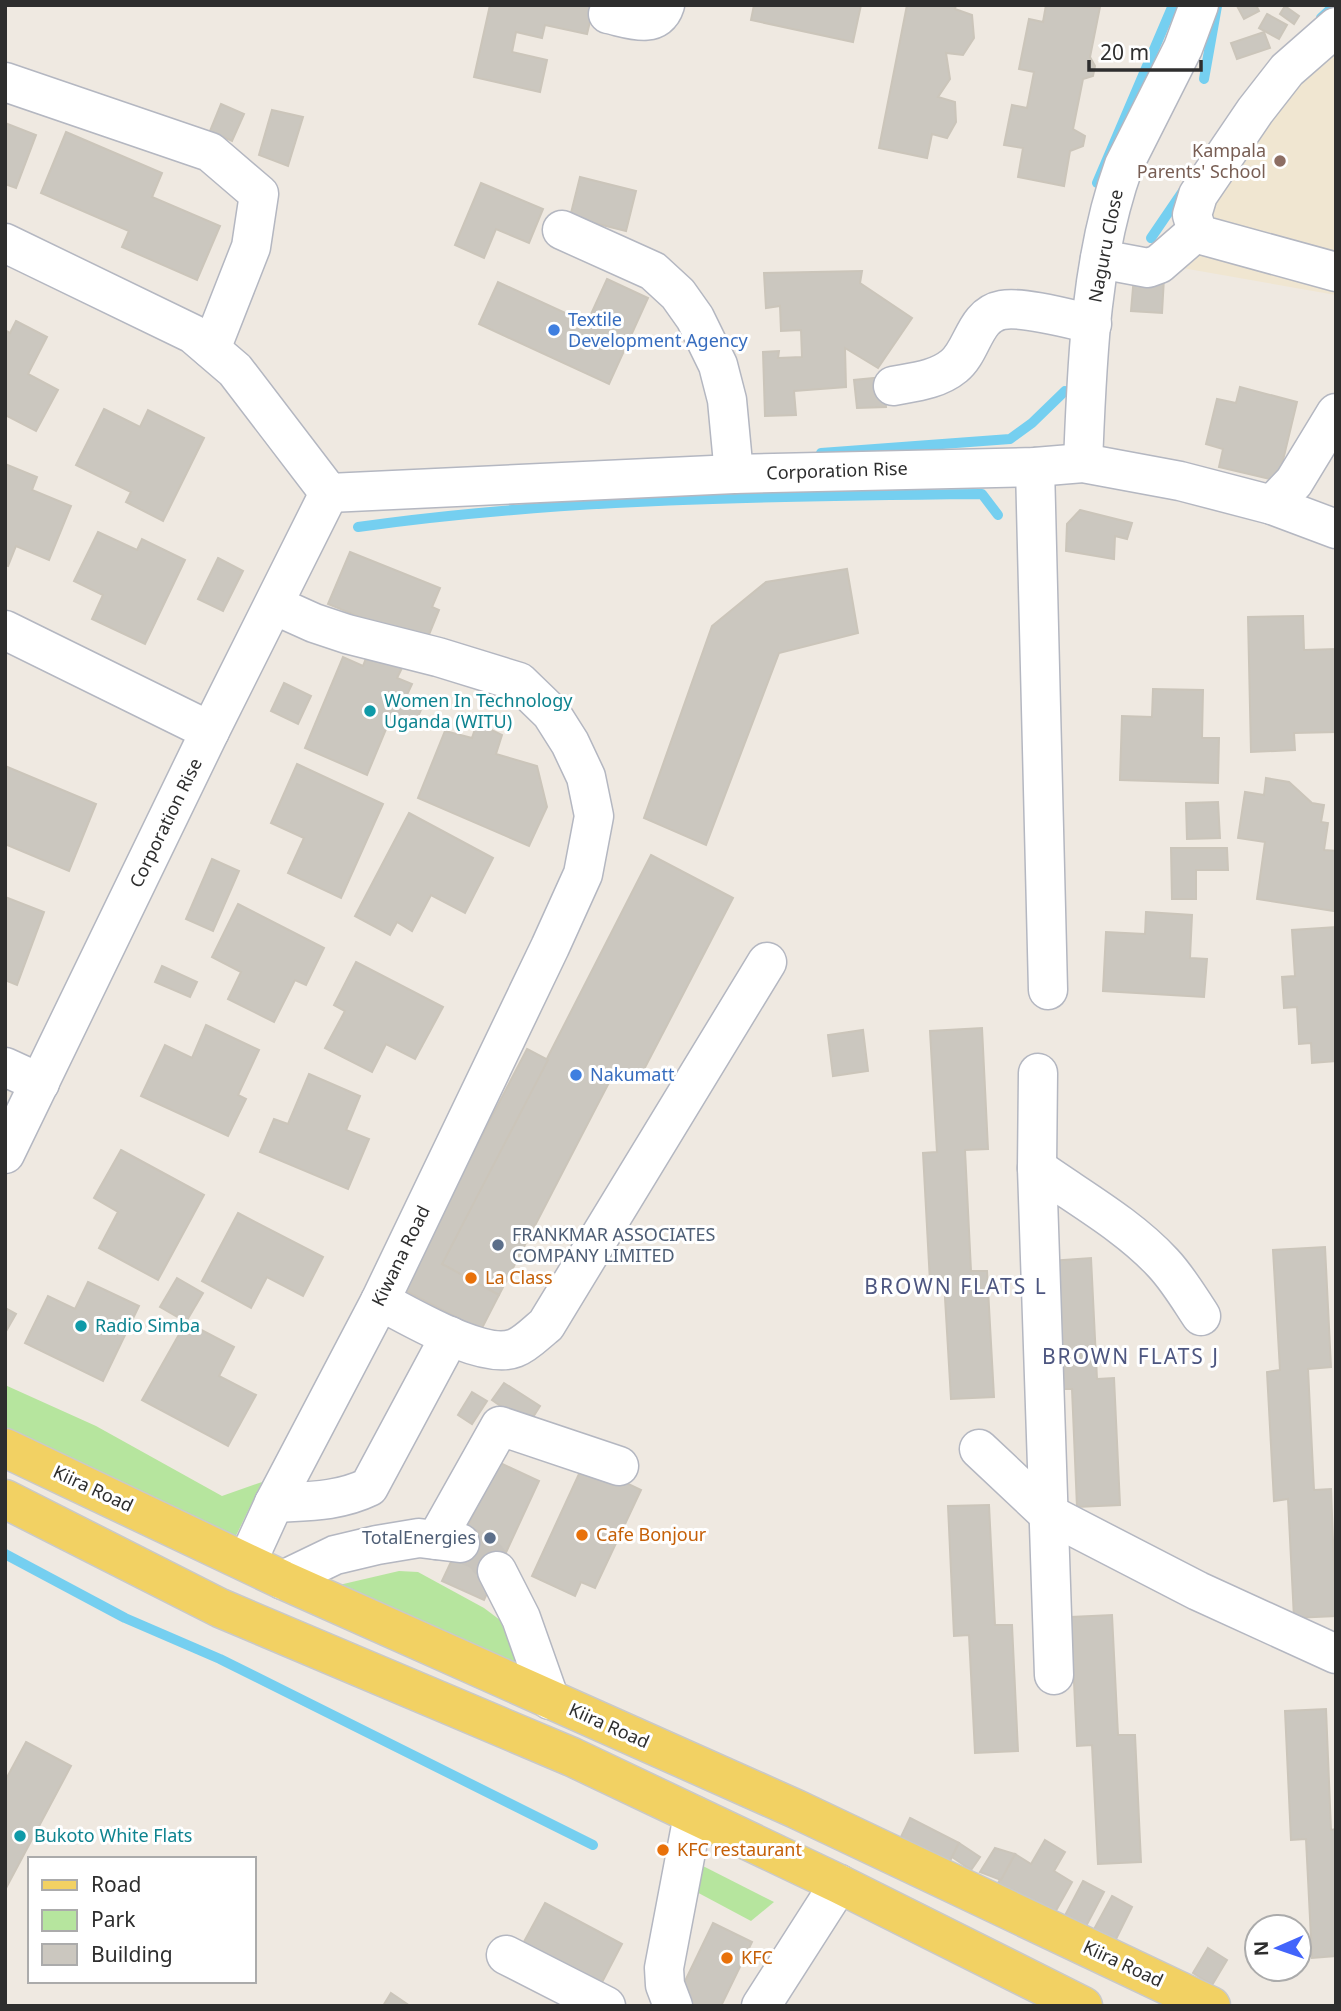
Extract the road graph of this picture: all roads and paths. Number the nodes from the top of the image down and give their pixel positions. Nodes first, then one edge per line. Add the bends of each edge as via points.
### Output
1 (665, 5) edge
2 (1199, 5) edge
3 (608, 14) dead end
4 (1336, 27) edge
5 (5, 82) edge
6 (562, 230) dead end
7 (1197, 231) junction
8 (5, 243) edge
9 (1100, 259) junction
10 (1336, 272) edge
11 (1093, 324) junction
12 (211, 349) junction
13 (893, 386) dead end
14 (1336, 413) edge
15 (1083, 463) junction
16 (1035, 467) junction
17 (734, 474) junction
18 (329, 493) junction
19 (1272, 506) junction
20 (1336, 529) edge
21 (274, 605) junction
22 (5, 630) edge
23 (210, 731) junction
24 (767, 962) dead end
25 (1048, 990) dead end
26 (5, 1067) edge
27 (1038, 1073) dead end
28 (40, 1083) junction
29 (5, 1154) edge
30 (1037, 1168) junction
31 (380, 1301) junction
32 (1201, 1316) dead end
33 (450, 1336) junction
34 (5, 1447) edge
35 (979, 1449) dead end
36 (619, 1466) dead end
37 (5, 1499) edge
38 (274, 1503) junction
39 (1047, 1513) junction
40 (247, 1562) junction
41 (497, 1571) tunnel mouth
42 (283, 1580) junction
43 (1336, 1654) edge
44 (1054, 1675) dead end
45 (550, 1700) junction
46 (693, 1815) junction
47 (839, 1884) junction
48 (506, 1955) dead end
49 (663, 1999) edge
50 (606, 2006) edge
51 (761, 2006) edge
52 (1083, 2006) edge
53 (1212, 2006) edge

1 - 3 street via 656,20 648,22
2 - 9 street, Naguru Close via 1183,48 1124,165
4 - 7 street via 1287,70 1255,111 1198,195 1192,215
5 - 12 street via 210,152 259,194 251,247
6 - 17 street via 653,271 695,317 718,365 727,400
7 - 9 street via 1148,268
7 - 10 street
8 - 12 street via 193,334
9 - 11 street, Naguru Close
11 - 13 street via 1003,310 983,321 957,364 935,377
11 - 15 street, Naguru Close
12 - 18 street via 247,384
14 - 19 street via 1294,482
15 - 16 street, Corporation Rise
15 - 19 street, Corporation Rise via 1180,481
16 - 17 street, Corporation Rise
16 - 25 street
17 - 18 street, Corporation Rise
18 - 21 street, Corporation Rise
19 - 20 street, Corporation Rise
21 - 23 street, Corporation Rise
21 - 31 street, Kiwana Road via 347,634 519,682 551,713 570,743 586,777 594,816 583,874
22 - 23 street
23 - 28 street, Corporation Rise
24 - 33 street via 546,1325 516,1348 501,1350
26 - 28 street
27 - 30 street
28 - 29 street, Corporation Rise
30 - 32 street via 1163,1262
30 - 39 street
31 - 33 street
31 - 38 street, Kiwana Road
33 - 38 street via 369,1488 334,1500
34 - 40 main road, Kiira Road
35 - 39 street
36 - 42 street via 500,1426 448,1542 418,1538 335,1555
37 - 46 main road via 220,1608 572,1757
38 - 40 street, Kiwana Road
39 - 43 street via 1198,1591
39 - 44 street
40 - 42 main road, Kiira Road
41 - 45 street via 521,1618
42 - 45 main road, Kiira Road
45 - 53 main road, Kiira Road via 796,1809
46 - 47 main road
46 - 49 street via 664,1968
47 - 51 street
47 - 52 main road
48 - 50 street

